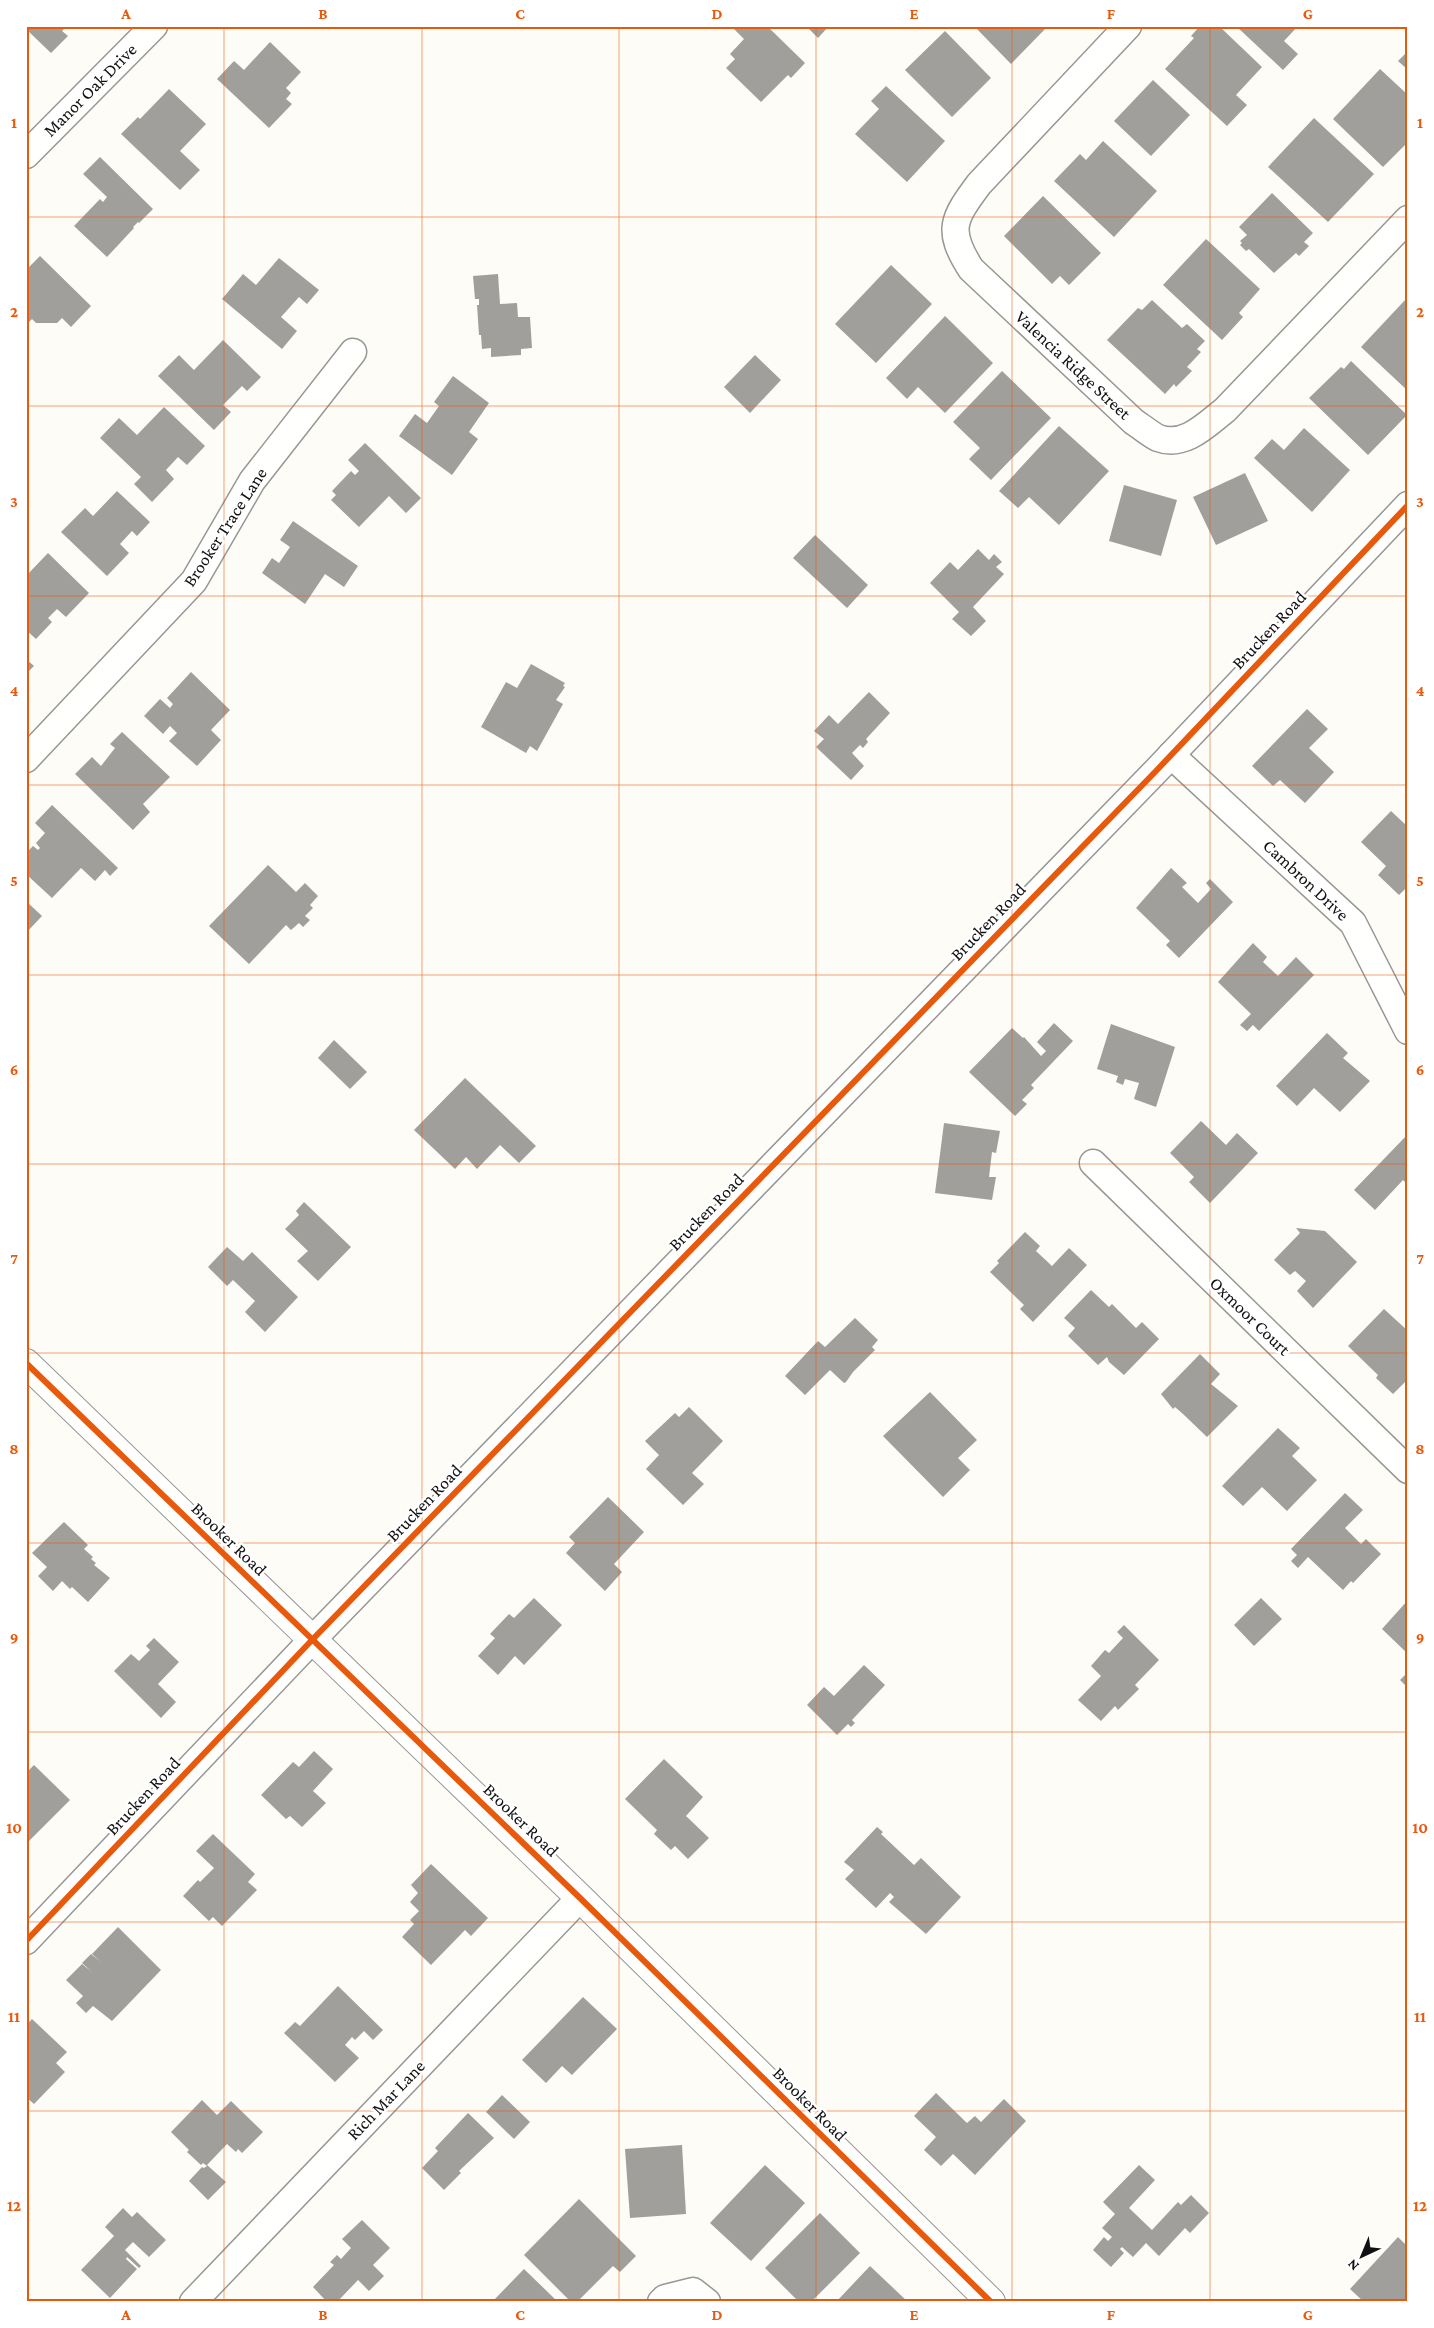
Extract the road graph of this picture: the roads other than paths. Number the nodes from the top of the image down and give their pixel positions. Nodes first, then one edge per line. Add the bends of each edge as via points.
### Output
1 (154, 26) edge
2 (1128, 26) edge
3 (26, 154) edge
4 (1408, 220) edge
5 (353, 352) dead end
6 (1408, 505) edge
7 (1171, 755) junction
8 (26, 759) edge
9 (1408, 1031) edge
10 (1093, 1163) dead end
11 (26, 1364) edge
12 (1408, 1470) edge
13 (312, 1640) junction
14 (580, 1898) junction
15 (26, 1941) edge
16 (193, 2302) edge
17 (662, 2302) edge
18 (707, 2302) edge
19 (991, 2302) edge

1 - 3 street, Manor Oak Drive
2 - 4 street, Valencia Ridge Street via 979,184 960,209 955,230 958,248 971,269 1134,422 1158,438 1181,440 1199,431 1224,410
5 - 8 street, Brooker Trace Lane via 252,481 194,581
6 - 7 street, Brucken Road
7 - 9 street, Cambron Drive via 1352,923
7 - 13 street, Brucken Road
10 - 12 street, Oxmoor Court
11 - 13 street, Brooker Road
13 - 14 street, Brooker Road
13 - 15 street, Brucken Road
14 - 16 street, Rich Mar Lane
14 - 19 street, Brooker Road
17 - 18 street via 665,2298 694,2291

